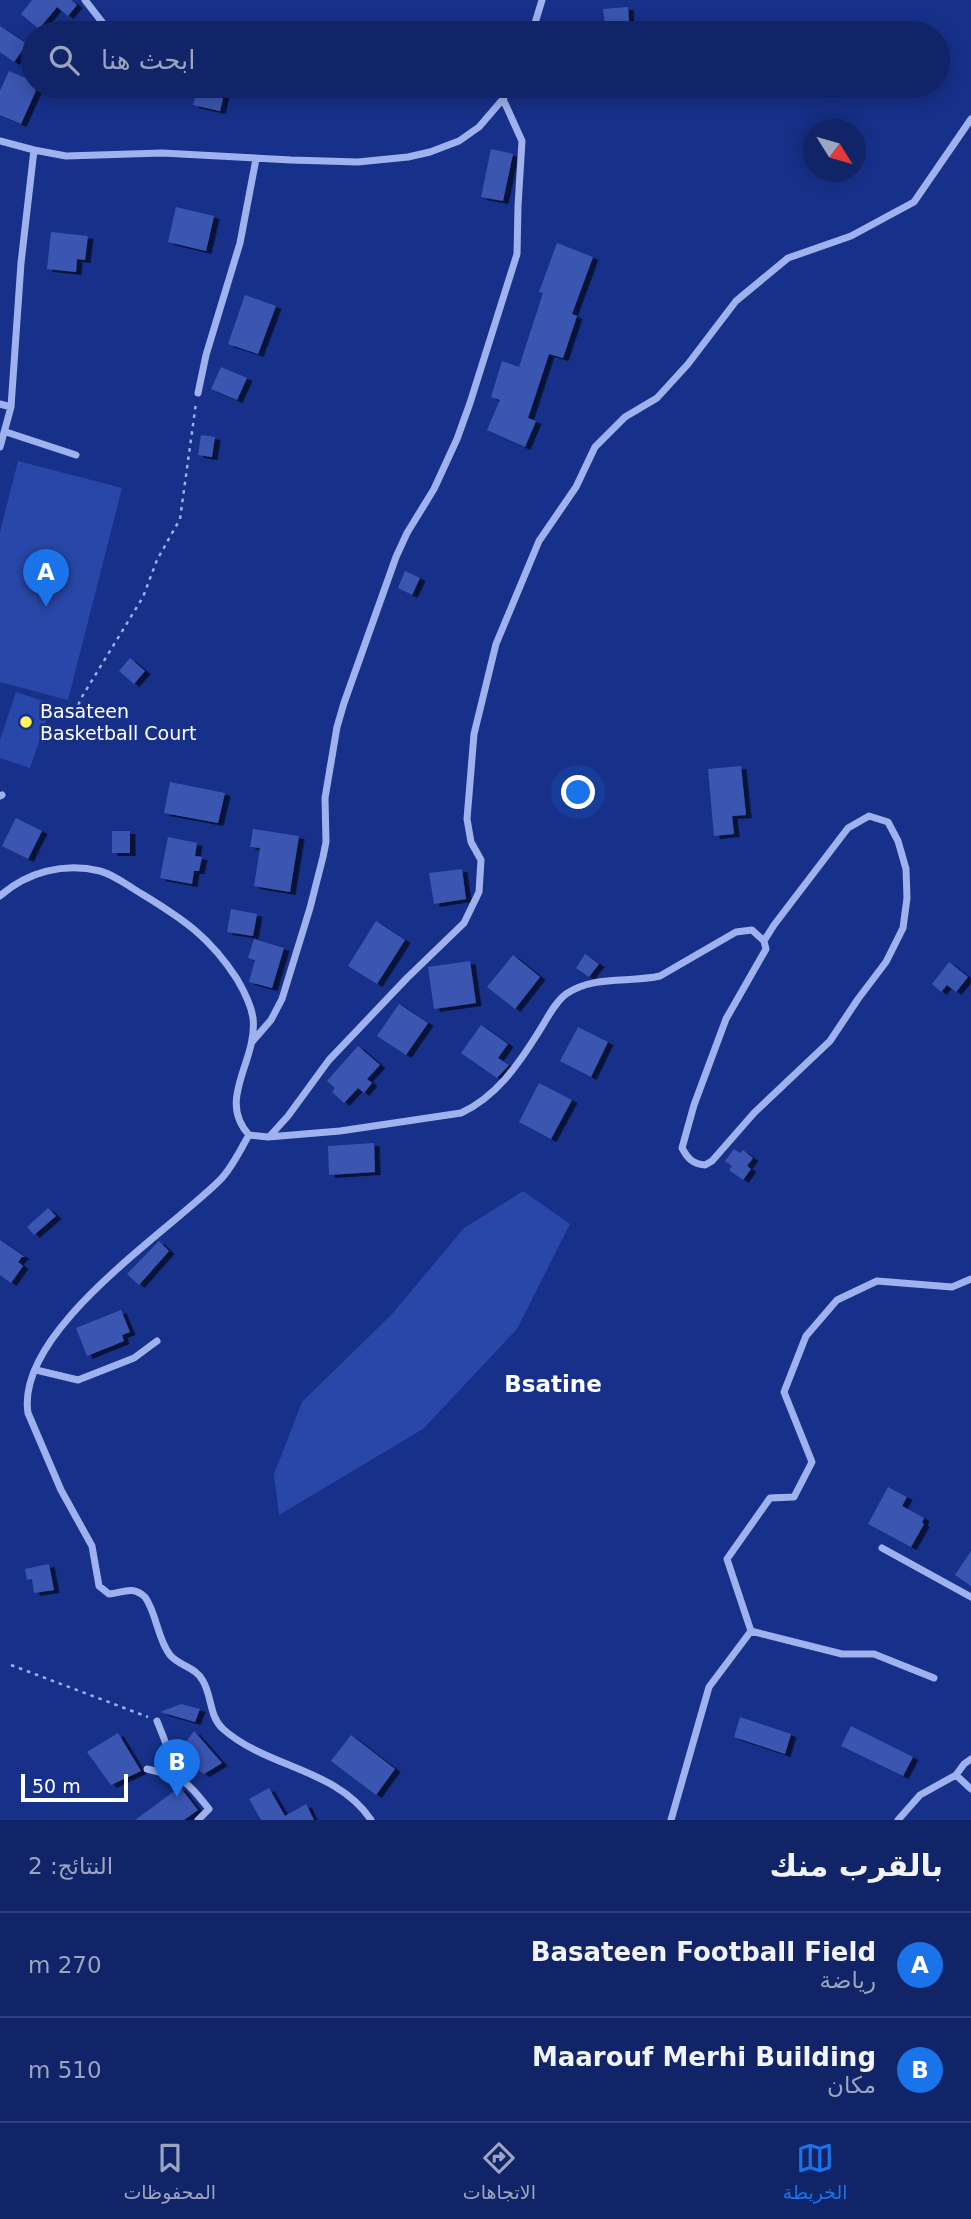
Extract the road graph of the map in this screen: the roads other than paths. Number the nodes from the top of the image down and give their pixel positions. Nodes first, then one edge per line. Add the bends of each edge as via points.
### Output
1 (85, 0) edge
2 (542, 0) edge
3 (101, 21) edge
4 (535, 21) edge
5 (503, 99) joint
6 (971, 119) edge
7 (0, 141) edge
8 (34, 150) junction
9 (256, 159) junction
10 (198, 393) road end
11 (0, 404) edge
12 (11, 407) junction
13 (6, 432) junction
14 (0, 447) edge
15 (76, 454) dead end
16 (0, 896) edge
17 (764, 941) junction
18 (252, 1042) junction
19 (249, 1135) junction
20 (268, 1137) junction
21 (971, 1279) edge
22 (157, 1341) dead end
23 (36, 1370) junction
24 (882, 1548) dead end
25 (971, 1597) edge
26 (751, 1631) junction
27 (934, 1678) dead end
28 (157, 1721) road end
29 (971, 1759) edge
30 (147, 1769) dead end
31 (956, 1774) junction
32 (179, 1776) junction
33 (971, 1789) edge
34 (198, 1820) edge
35 (371, 1820) edge
36 (671, 1820) edge
37 (898, 1820) edge

1 - 3 street
2 - 4 street
5 - 9 street via 479,127 430,152 358,162
5 - 18 street via 522,141 517,254 457,439 396,557 344,703 326,798 326,842 310,908 282,999
6 - 20 street via 914,202 851,236 788,258 736,301 657,398 625,417 595,447 576,487 539,541 496,645 474,734 467,819 471,842 481,860 479,892 464,923 329,1060
7 - 8 street
8 - 9 street via 66,156 162,153
8 - 12 street
9 - 10 street via 240,243
11 - 12 street
12 - 13 street
13 - 14 street
13 - 15 street
16 - 18 street via 24,878 55,870 100,871 117,879 165,908 220,954 245,993 253,1018
17 - 17 street via 763,956 726,1019 687,1127 682,1148 696,1164 712,1161 754,1113 830,1041 886,962 903,928 907,898 906,869 888,822 869,816 848,828
17 - 20 street via 752,930 736,932 660,976 603,981 565,995 495,1091 461,1113
18 - 19 street via 236,1106 236,1115
19 - 20 street
19 - 23 street via 223,1178 72,1312
21 - 26 street via 952,1287 877,1281 837,1300 806,1336 784,1392 812,1462 794,1497 770,1498 727,1559
22 - 23 street via 134,1358 78,1380
23 - 35 street via 28,1388 28,1413 61,1490 93,1546 99,1586 108,1594 132,1589 145,1597 164,1646 202,1678 214,1717 226,1731 255,1751 341,1790
24 - 25 street
26 - 27 street via 842,1654 874,1654
26 - 36 street via 709,1687
28 - 32 street
29 - 31 street
30 - 32 street
31 - 33 street
31 - 37 street via 920,1795
32 - 34 street via 209,1809

